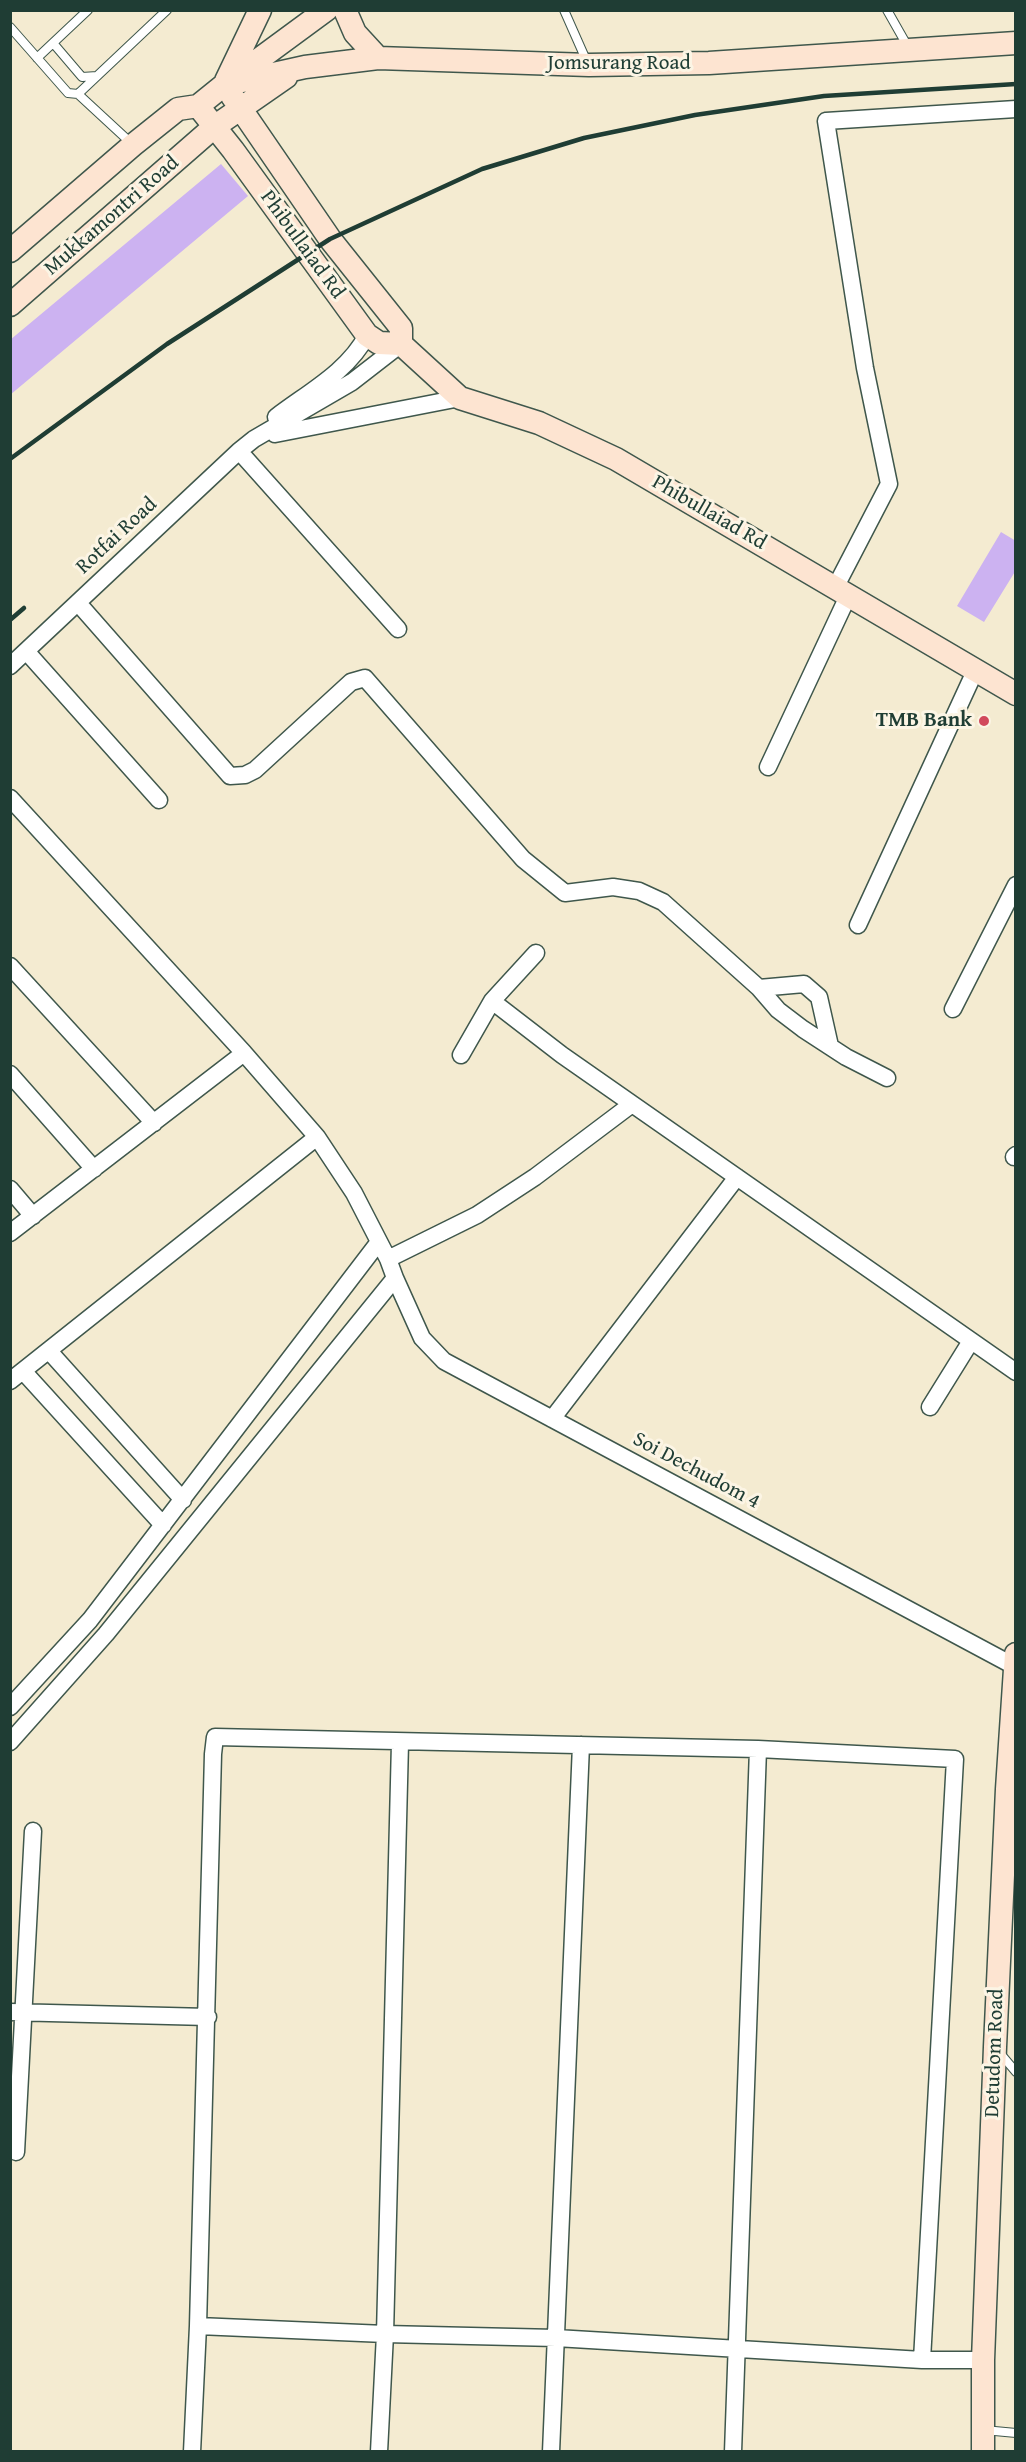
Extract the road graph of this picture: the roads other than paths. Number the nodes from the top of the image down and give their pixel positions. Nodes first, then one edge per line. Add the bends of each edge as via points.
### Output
1 (88, 10) edge
2 (167, 10) edge
3 (260, 10) edge
4 (326, 10) edge
5 (345, 10) edge
6 (564, 10) edge
7 (886, 10) edge
8 (10, 27) edge
9 (53, 43) junction
10 (1016, 43) edge
11 (910, 50) junction
12 (37, 58) junction
13 (378, 58) junction
14 (589, 65) junction
15 (305, 67) junction
16 (97, 76) junction
17 (224, 85) junction
18 (78, 94) junction
19 (198, 106) junction
20 (240, 108) junction
21 (1016, 109) edge
22 (214, 127) junction
23 (133, 145) junction
24 (10, 251) edge
25 (10, 305) edge
26 (367, 335) junction
27 (401, 344) junction
28 (460, 398) junction
29 (254, 439) junction
30 (239, 451) junction
31 (842, 590) junction
32 (78, 603) junction
33 (398, 629) dead end
34 (26, 651) junction
35 (10, 666) edge
36 (976, 669) junction
37 (1016, 694) edge
38 (768, 767) dead end
39 (10, 798) edge
40 (159, 800) dead end
41 (1016, 885) edge
42 (858, 925) dead end
43 (536, 953) dead end
44 (10, 966) edge
45 (759, 988) junction
46 (492, 1000) junction
47 (953, 1009) dead end
48 (830, 1046) junction
49 (244, 1053) junction
50 (461, 1055) dead end
51 (10, 1074) edge
52 (887, 1078) dead end
53 (632, 1104) junction
54 (154, 1123) junction
55 (317, 1137) junction
56 (94, 1168) junction
57 (737, 1177) junction
58 (10, 1189) edge
59 (33, 1215) junction
60 (10, 1233) edge
61 (378, 1243) junction
62 (388, 1259) junction
63 (395, 1278) junction
64 (971, 1341) junction
65 (49, 1351) junction
66 (1016, 1372) edge
67 (17, 1376) edge
68 (930, 1407) dead end
69 (552, 1419) junction
70 (183, 1500) junction
71 (163, 1525) junction
72 (1015, 1660) edge
73 (10, 1707) edge
74 (10, 1742) edge
75 (400, 1743) junction
76 (581, 1744) junction
77 (758, 1749) junction
78 (1011, 1793) edge
79 (33, 1831) dead end
80 (16, 2012) edge
81 (208, 2017) junction
82 (995, 2047) junction
83 (1016, 2072) edge
84 (16, 2152) dead end
85 (198, 2326) junction
86 (385, 2334) junction
87 (556, 2338) junction
88 (737, 2349) junction
89 (922, 2360) junction
90 (983, 2360) junction
91 (1016, 2433) edge
92 (983, 2441) edge
93 (192, 2451) edge
94 (379, 2451) edge
95 (551, 2451) edge
96 (733, 2451) edge

1 - 9 lane
2 - 16 lane
3 - 17 main road
4 - 17 main road
5 - 13 main road via 355,33
6 - 14 lane
7 - 11 lane
8 - 12 lane
9 - 12 lane
9 - 16 lane via 82,77
10 - 11 main road, Jomsurang Road
11 - 14 main road, Jomsurang Road via 709,63
12 - 18 lane via 68,93
13 - 14 main road, Jomsurang Road
13 - 15 main road, Jomsurang Road
15 - 17 main road, Jomsurang Road
15 - 20 main road, Mukkamontri Road via 274,83
16 - 18 lane
17 - 19 main road
17 - 20 main road, Phibullaiad Rd
18 - 23 lane
19 - 22 main road, Phibullaiad Rd
19 - 23 main road, Mukkamontri Road via 177,109
20 - 22 main road, Mukkamontri Road
20 - 27 main road, Phibullaiad Rd via 330,239 401,328
21 - 31 street via 826,121 865,368 889,484
22 - 25 main road, Mukkamontri Road
22 - 26 main road, Phibullaiad Rd
23 - 24 main road, Mukkamontri Road
26 - 27 main road via 379,343
26 - 29 street, Rotfai Road via 329,378 266,424
27 - 28 main road, Phibullaiad Rd
27 - 29 street, Rotfai Road via 334,394
28 - 29 street, Rotfai Road
28 - 31 main road, Phibullaiad Rd via 539,423 616,459
29 - 30 street, Rotfai Road
30 - 32 street, Rotfai Road
30 - 33 street
31 - 36 main road, Phibullaiad Rd
31 - 38 street
32 - 34 street, Rotfai Road
32 - 45 street via 230,776 255,770 351,682 365,678 523,859 565,893 613,887 639,891 663,902
34 - 35 street, Rotfai Road
34 - 40 street
36 - 37 main road, Phibullaiad Rd
36 - 42 street
39 - 49 street, Soi Dechudom 4
41 - 47 street
43 - 46 street
44 - 54 street
45 - 48 street via 778,1010
45 - 48 street via 804,984 819,997
46 - 50 street
46 - 53 street
48 - 52 street
49 - 54 street
49 - 55 street, Soi Dechudom 4
51 - 56 street
53 - 57 street
53 - 62 street via 477,1215
54 - 56 street
55 - 61 street, Soi Dechudom 4 via 354,1193
55 - 65 street
56 - 59 street
57 - 64 street
57 - 69 street
58 - 59 street
59 - 60 street
61 - 62 street, Soi Dechudom 4
61 - 70 street
62 - 63 street, Soi Dechudom 4
63 - 69 street, Soi Dechudom 4 via 422,1338 444,1361
63 - 74 street via 106,1634
64 - 66 street
64 - 68 street
65 - 67 street
65 - 70 street
67 - 71 street
69 - 72 street, Soi Dechudom 4
70 - 71 street
71 - 73 street via 90,1620
72 - 78 main road, Detudom Road
75 - 76 street
75 - 81 street via 215,1737
75 - 86 street
76 - 77 street
76 - 87 street
77 - 88 street
77 - 89 street via 955,1759
78 - 82 main road, Detudom Road
79 - 80 street
80 - 81 street
80 - 84 street
81 - 85 street
82 - 83 lane
82 - 90 main road, Detudom Road
85 - 86 street
85 - 93 street
86 - 87 street
86 - 94 street
87 - 88 street
87 - 95 street
88 - 89 street
88 - 96 street
89 - 90 street
90 - 92 main road, Detudom Road
91 - 92 lane

